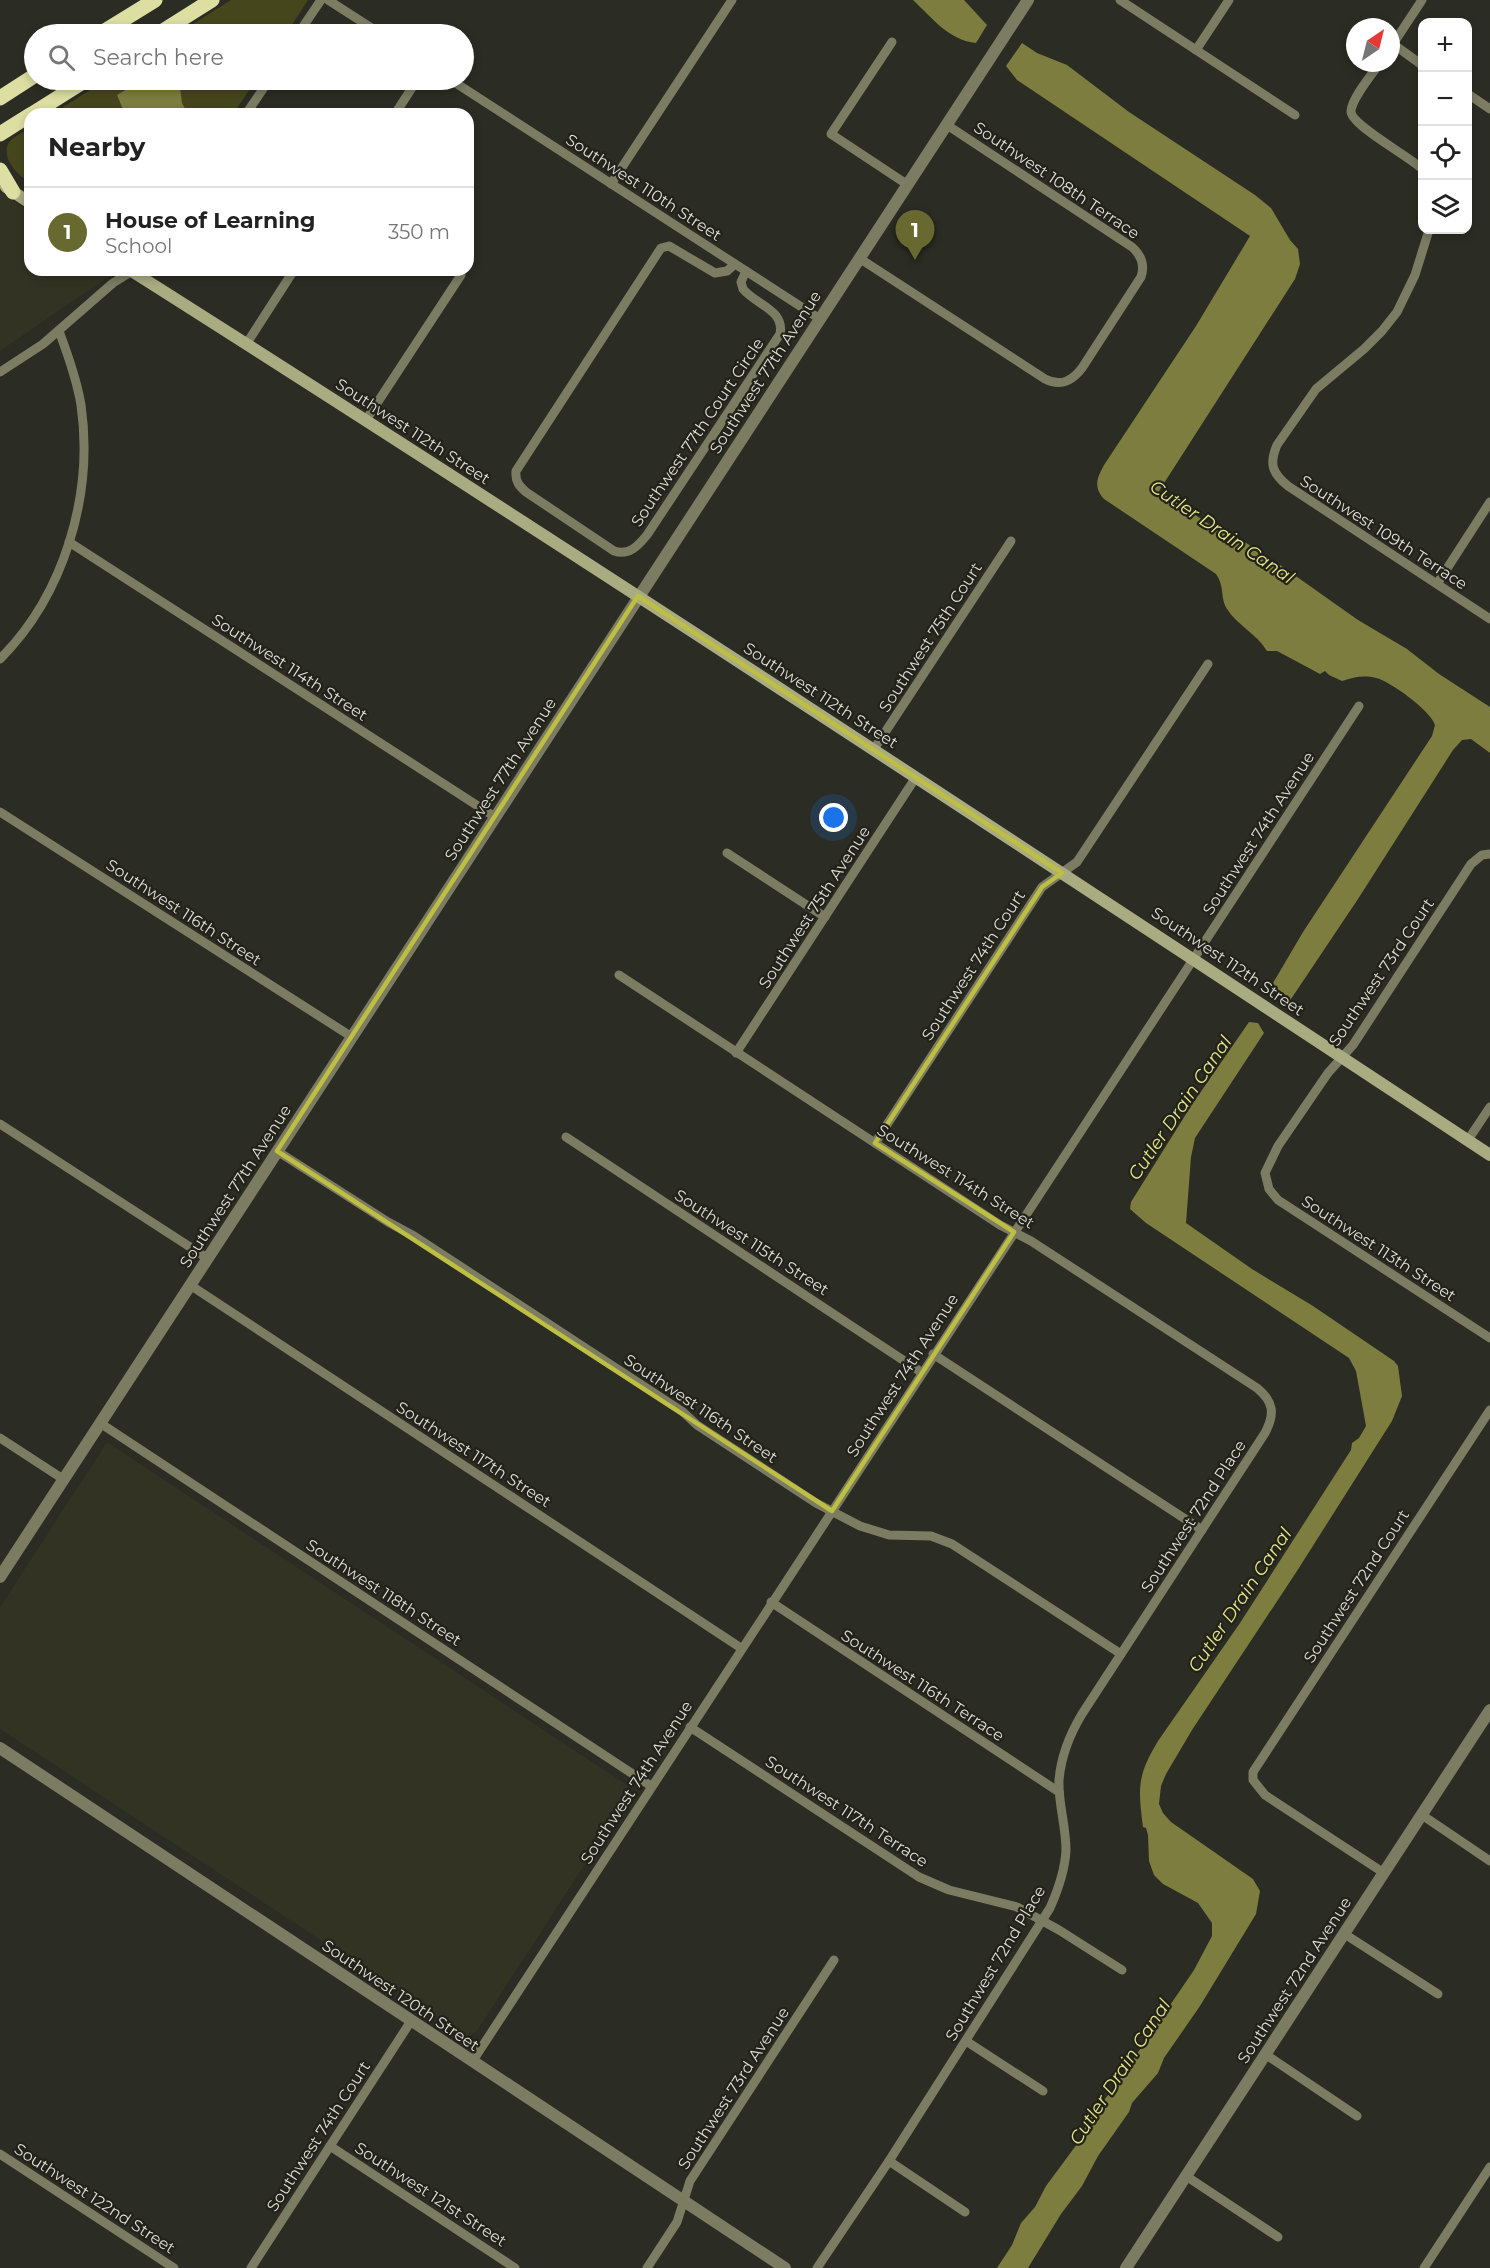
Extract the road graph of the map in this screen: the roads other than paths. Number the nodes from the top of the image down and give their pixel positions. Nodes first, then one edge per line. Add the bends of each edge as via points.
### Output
1 (155, 0) edge
2 (212, 0) edge
3 (321, 0) edge
4 (328, 0) edge
5 (732, 0) edge
6 (1028, 0) edge
7 (1120, 0) edge
8 (1229, 0) edge
9 (1422, 0) edge
10 (116, 24) edge
11 (174, 24) edge
12 (305, 24) edge
13 (365, 24) edge
14 (1400, 33) edge
15 (892, 42) dead end
16 (1196, 50) junction
17 (1400, 50) edge
18 (1418, 62) edge
19 (1374, 72) edge
20 (24, 82) edge
21 (70, 90) edge
22 (262, 90) edge
23 (411, 90) edge
24 (466, 90) edge
25 (1472, 97) edge
26 (0, 98) edge
27 (42, 108) edge
28 (250, 108) edge
29 (399, 108) edge
30 (1490, 109) edge
31 (1295, 115) dead end
32 (24, 119) edge
33 (947, 125) junction
34 (0, 134) edge
35 (1418, 165) edge
36 (0, 170) edge
37 (0, 183) edge
38 (611, 184) junction
39 (908, 185) junction
40 (13, 192) junction
41 (24, 199) edge
42 (1428, 234) edge
43 (703, 244) junction
44 (688, 258) junction
45 (859, 258) junction
46 (735, 264) junction
47 (746, 271) junction
48 (123, 276) edge
49 (142, 276) edge
50 (290, 276) edge
51 (460, 276) edge
52 (820, 319) junction
53 (59, 331) junction
54 (247, 342) junction
55 (0, 372) edge
56 (366, 420) junction
57 (1490, 502) edge
58 (1011, 541) dead end
59 (69, 542) junction
60 (1437, 584) junction
61 (638, 596) junction
62 (1490, 619) edge
63 (0, 659) edge
64 (1208, 664) dead end
65 (1359, 706) dead end
66 (874, 749) junction
67 (916, 777) junction
68 (0, 812) edge
69 (495, 817) junction
70 (728, 853) dead end
71 (1490, 854) edge
72 (1062, 873) junction
73 (825, 917) junction
74 (1194, 958) junction
75 (619, 975) dead end
76 (351, 1037) junction
77 (736, 1053) junction
78 (1342, 1057) junction
79 (1490, 1107) edge
80 (0, 1124) edge
81 (566, 1137) dead end
82 (1468, 1140) junction
83 (875, 1143) junction
84 (278, 1151) junction
85 (1490, 1155) edge
86 (1265, 1173) joint
87 (1014, 1232) junction
88 (207, 1258) junction
89 (190, 1285) junction
90 (1490, 1338) edge
91 (933, 1354) junction
92 (921, 1372) junction
93 (1272, 1407) joint
94 (1490, 1410) edge
95 (100, 1423) junction
96 (0, 1438) edge
97 (63, 1479) junction
98 (831, 1511) junction
99 (1202, 1530) junction
100 (0, 1577) edge
101 (771, 1602) junction
102 (741, 1648) junction
103 (1121, 1654) junction
104 (1490, 1710) edge
105 (690, 1727) junction
106 (0, 1748) edge
107 (651, 1786) junction
108 (1059, 1792) junction
109 (1422, 1815) junction
110 (1490, 1860) edge
111 (1384, 1873) junction
112 (1043, 1920) junction
113 (1344, 1933) junction
114 (834, 1960) dead end
115 (1122, 1970) dead end
116 (1438, 1994) dead end
117 (411, 2021) junction
118 (966, 2041) junction
119 (1265, 2054) junction
120 (472, 2062) junction
121 (1043, 2091) dead end
122 (1357, 2116) dead end
123 (330, 2146) junction
124 (0, 2154) edge
125 (889, 2161) junction
126 (1490, 2167) edge
127 (1186, 2176) junction
128 (683, 2200) junction
129 (965, 2212) dead end
130 (1278, 2237) dead end
131 (252, 2267) edge
132 (174, 2268) edge
133 (515, 2268) edge
134 (646, 2268) edge
135 (784, 2268) edge
136 (817, 2268) edge
137 (1126, 2268) edge
138 (1424, 2268) edge

1 - 10 highway
2 - 11 highway
3 - 12 street
4 - 13 street
5 - 38 street
6 - 33 street, Southwest 77th Avenue
7 - 16 street
8 - 16 street
9 - 14 street
15 - 39 street via 831,134
16 - 31 street
17 - 18 street
19 - 35 street via 1357,97 1352,116 1360,126
20 - 26 highway
21 - 27 highway
22 - 28 street
23 - 29 street
24 - 38 street, Southwest 110th Street
25 - 30 street
32 - 34 highway
33 - 39 street, Southwest 77th Avenue
33 - 45 street, Southwest 108th Terrace via 1140,256 1143,266 1138,282 1082,368 1064,383 1045,379
36 - 40 highway
37 - 40 main road
38 - 43 street, Southwest 110th Street
39 - 45 street, Southwest 77th Avenue
40 - 41 main road
42 - 60 street, Southwest 109th Terrace via 1415,275 1397,312 1382,332 1309,397 1277,445 1271,462 1274,473 1288,486
43 - 44 street
43 - 46 street, Southwest 110th Street
44 - 46 street via 715,273 727,271
44 - 47 street, Southwest 77th Court Circle via 669,246 658,251 516,471 518,484 526,492 620,553 633,550 647,535 780,334 777,317 746,293 741,282
45 - 52 street, Southwest 77th Avenue
46 - 47 street, Southwest 110th Street
47 - 52 street, Southwest 110th Street
48 - 53 street
49 - 54 main road, Southwest 112th Street
50 - 54 street
51 - 56 street
52 - 61 street, Southwest 77th Avenue
53 - 55 street
53 - 59 street via 77,387 84,437 80,497
54 - 56 main road, Southwest 112th Street
56 - 61 main road, Southwest 112th Street
57 - 60 street
58 - 66 street, Southwest 75th Court
59 - 63 street via 39,609
59 - 69 street, Southwest 114th Street
60 - 62 street, Southwest 109th Terrace
61 - 66 main road, Southwest 112th Street
61 - 69 street, Southwest 77th Avenue
64 - 72 street, Southwest 74th Court via 1077,862
65 - 74 street, Southwest 74th Avenue
66 - 67 main road, Southwest 112th Street
67 - 72 main road, Southwest 112th Street
67 - 73 street, Southwest 75th Avenue
68 - 76 street, Southwest 116th Street
69 - 76 street, Southwest 77th Avenue
70 - 73 street
71 - 78 street, Southwest 73rd Court via 1482,855 1472,864
72 - 74 main road, Southwest 112th Street
72 - 83 street, Southwest 74th Court via 1042,888
73 - 77 street, Southwest 75th Avenue
74 - 78 main road, Southwest 112th Street
74 - 87 street, Southwest 74th Avenue
75 - 77 street, Southwest 114th Street
76 - 84 street, Southwest 77th Avenue
77 - 83 street, Southwest 114th Street
78 - 82 main road, Southwest 112th Street
78 - 86 street, Southwest 73rd Court via 1278,1146
79 - 82 street
80 - 88 street
81 - 92 street, Southwest 115th Street
82 - 85 main road, Southwest 112th Street
83 - 87 street, Southwest 114th Street
84 - 88 street, Southwest 77th Avenue
84 - 98 street, Southwest 116th Street via 424,1242
86 - 90 street, Southwest 113th Street via 1269,1189 1278,1200
87 - 91 street, Southwest 74th Avenue
87 - 93 street, Southwest 114th Street via 1257,1388
88 - 89 street, Southwest 77th Avenue
89 - 95 street, Southwest 77th Avenue
89 - 102 street, Southwest 117th Street
91 - 92 street, Southwest 74th Avenue
91 - 99 street
92 - 98 street, Southwest 74th Avenue
93 - 99 street, Southwest 72nd Place via 1266,1433
94 - 111 street, Southwest 72nd Court via 1253,1772 1253,1780 1265,1795
95 - 97 street, Southwest 77th Avenue
95 - 107 street, Southwest 118th Street
96 - 97 street
97 - 100 street, Southwest 77th Avenue
98 - 101 street, Southwest 74th Avenue
98 - 103 street, Southwest 116th Street via 874,1532 931,1536 952,1544
99 - 103 street, Southwest 72nd Place
101 - 102 street, Southwest 74th Avenue
101 - 108 street, Southwest 116th Terrace
102 - 105 street, Southwest 74th Avenue
103 - 108 street, Southwest 72nd Place via 1070,1737
104 - 109 street, Southwest 72nd Avenue
105 - 107 street, Southwest 74th Avenue
105 - 112 street, Southwest 117th Terrace via 919,1877 949,1890 1017,1906
106 - 117 street, Southwest 120th Street
107 - 120 street, Southwest 74th Avenue
108 - 112 street, Southwest 72nd Place via 1065,1864
109 - 110 street
109 - 111 street, Southwest 72nd Avenue
111 - 113 street, Southwest 72nd Avenue
112 - 115 street, Southwest 117th Terrace
112 - 118 street, Southwest 72nd Place
113 - 116 street
113 - 119 street, Southwest 72nd Avenue
114 - 128 street, Southwest 73rd Avenue via 690,2181
117 - 120 street, Southwest 120th Street
117 - 123 street, Southwest 74th Court
118 - 121 street
118 - 125 street, Southwest 72nd Place
119 - 122 street
119 - 127 street, Southwest 72nd Avenue
120 - 128 street, Southwest 120th Street
123 - 131 street, Southwest 74th Court
123 - 133 street, Southwest 121st Street
124 - 132 street, Southwest 122nd Street
125 - 129 street
125 - 136 street, Southwest 72nd Place
126 - 138 street
127 - 130 street
127 - 137 street, Southwest 72nd Avenue
128 - 134 street, Southwest 73rd Avenue via 677,2222
128 - 135 street, Southwest 120th Street

